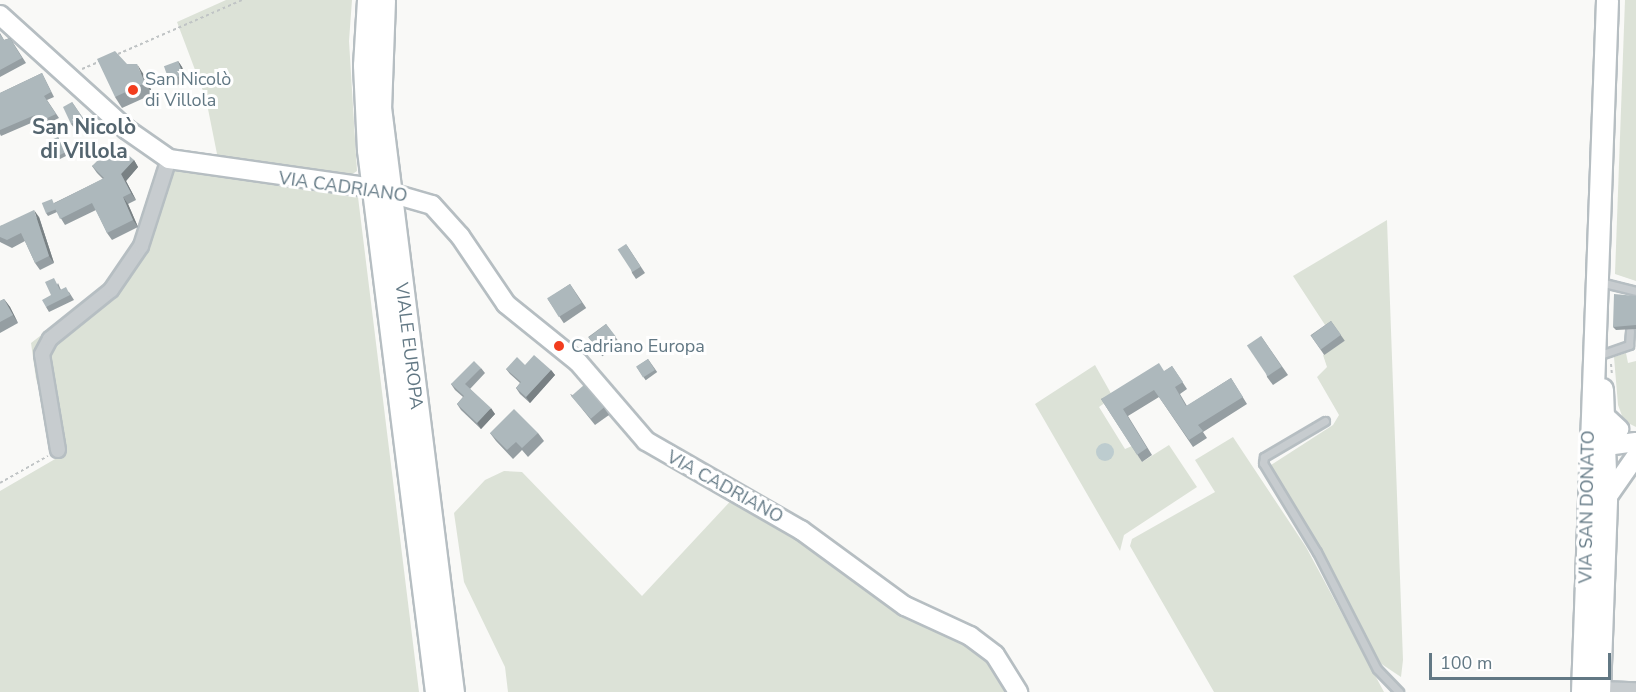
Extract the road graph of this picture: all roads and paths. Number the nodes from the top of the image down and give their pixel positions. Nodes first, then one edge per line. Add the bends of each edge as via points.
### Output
1 (242, 0) edge
2 (368, 0) edge
3 (384, 0) edge
4 (1607, 0) edge
5 (0, 15) edge
6 (66, 76) junction
7 (168, 159) junction
8 (382, 190) junction
9 (1597, 281) junction
10 (1632, 293) edge
11 (1596, 322) junction
12 (1630, 331) edge
13 (1633, 344) edge
14 (1600, 355) junction
15 (1325, 421) dead end
16 (1611, 422) junction
17 (1596, 448) junction
18 (1635, 449) edge
19 (58, 450) joint
20 (0, 483) edge
21 (1606, 499) junction
22 (1636, 684) edge
23 (1636, 690) edge
24 (1594, 691) edge
25 (436, 692) edge
26 (453, 692) edge
27 (1018, 692) edge
28 (1399, 692) edge

1 - 6 path
2 - 8 main road, VIALE EUROPA via 364,109
3 - 8 main road, VIALE EUROPA
4 - 9 main road, VIA SAN DONATO
5 - 6 street
6 - 7 street
7 - 8 street, VIA CADRIANO
7 - 19 street via 141,246 111,290 50,339 42,354
8 - 25 main road, VIALE EUROPA
8 - 26 main road, VIALE EUROPA
8 - 27 street, VIA CADRIANO via 420,198 441,213 495,292 578,362 646,441 801,530 905,606 970,636 995,655
9 - 10 lane
9 - 11 main road, VIA SAN DONATO
11 - 14 main road, VIA SAN DONATO
11 - 17 main road, VIA SAN DONATO
12 - 13 lane
13 - 14 lane
14 - 16 main road, VIA SAN DONATO
15 - 28 lane via 1263,457 1263,463 1317,552 1377,669
16 - 17 main road, VIA SAN DONATO
16 - 18 street
17 - 18 street
17 - 21 main road, VIA SAN DONATO
17 - 24 main road, VIA SAN DONATO
18 - 21 street
19 - 20 path
21 - 24 main road, VIA SAN DONATO
22 - 23 street
23 - 24 street

